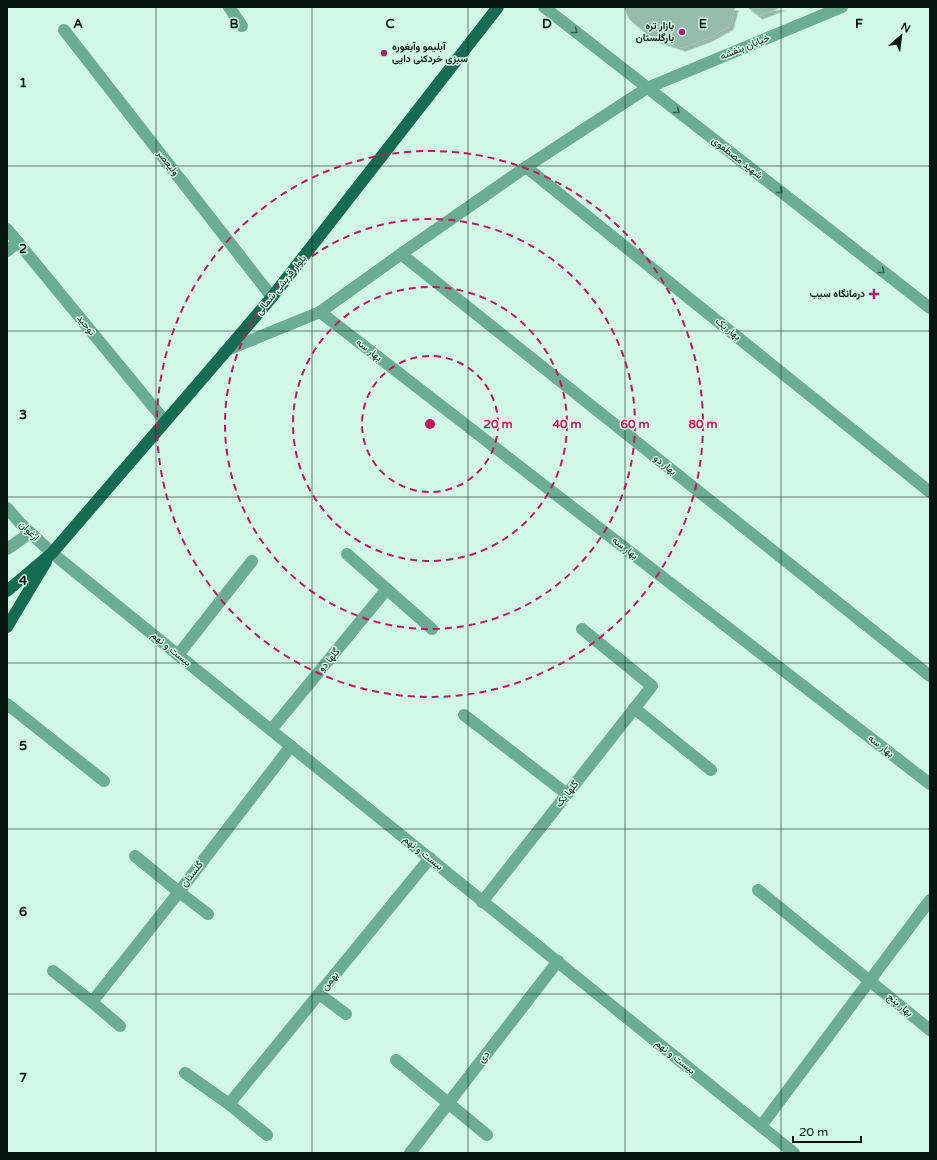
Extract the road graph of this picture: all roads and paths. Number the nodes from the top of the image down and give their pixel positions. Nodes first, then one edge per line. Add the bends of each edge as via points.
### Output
1 (229, 7) edge
2 (498, 7) edge
3 (544, 7) edge
4 (842, 7) edge
5 (242, 26) dead end
6 (64, 30) dead end
7 (647, 88) junction
8 (526, 167) junction
9 (7, 228) edge
10 (18, 242) junction
11 (7, 251) edge
12 (401, 254) junction
13 (272, 297) junction
14 (930, 308) edge
15 (320, 312) junction
16 (227, 350) junction
17 (166, 421) junction
18 (930, 492) edge
19 (7, 508) edge
20 (30, 533) junction
21 (7, 549) edge
22 (52, 553) junction
23 (347, 554) dead end
24 (252, 561) dead end
25 (387, 589) junction
26 (7, 591) edge
27 (7, 627) edge
28 (432, 629) dead end
29 (582, 629) dead end
30 (178, 655) junction
31 (930, 676) edge
32 (7, 704) edge
33 (634, 708) junction
34 (464, 715) dead end
35 (271, 730) junction
36 (291, 746) junction
37 (711, 770) dead end
38 (104, 781) dead end
39 (930, 784) edge
40 (567, 794) junction
41 (135, 856) dead end
42 (430, 858) junction
43 (758, 890) dead end
44 (178, 892) junction
45 (482, 902) junction
46 (929, 903) edge
47 (208, 914) dead end
48 (558, 961) junction
49 (53, 971) dead end
50 (870, 980) junction
51 (319, 994) junction
52 (92, 1002) junction
53 (346, 1014) dead end
54 (120, 1026) dead end
55 (930, 1030) edge
56 (396, 1060) dead end
57 (185, 1072) dead end
58 (448, 1103) junction
59 (229, 1104) junction
60 (761, 1126) junction
61 (268, 1135) dead end
62 (487, 1135) dead end
63 (410, 1153) edge
64 (794, 1153) edge

1 - 5 street
2 - 13 main road, بلوار قریشی شمالی
3 -> 7 street, شهید مصطفوی
4 - 7 street, خیابان بنفشه
6 - 13 street, ولیعصر
7 - 8 street, خیابان بنفشه
7 -> 14 street, شهید مصطفوی
8 - 12 street, خیابان بنفشه
8 - 18 street, بهار یک
9 - 10 street, توحید
10 - 11 street
10 - 17 street, توحید
12 - 15 street, خیابان بنفشه
12 - 31 street, بهار دو
13 - 16 main road, بلوار قریشی شمالی
15 - 16 street, خیابان بنفشه
15 - 39 street, بهار سه
16 - 17 main road, بلوار قریشی شمالی
17 - 22 main road, بلوار قریشی شمالی
19 - 20 street, ارغوان
20 - 21 street
20 - 22 street, ارغوان
22 - 26 main road, بلوار قریشی شمالی
22 - 27 main road, بلوار قریشی شمالی
22 - 30 street, بیست و نهم
23 - 25 street
24 - 30 street
25 - 28 street
25 - 35 street, گلها دو
29 - 33 street, گلها یک via 652,686
30 - 35 street, بیست و نهم
32 - 38 street
33 - 37 street
33 - 40 street, گلها یک
34 - 40 street
35 - 36 street, بیست و نهم
36 - 42 street, بیست و نهم
36 - 44 street, گلستان
40 - 45 street, گلها یک
41 - 44 street
42 - 45 street, بیست و نهم
42 - 51 street, بهمن
43 - 50 street, بهار پنج
44 - 47 street
44 - 52 street, گلستان
45 - 48 street, بیست و نهم
46 - 50 street
48 - 58 street, دی
48 - 60 street, بیست و نهم
49 - 52 street
50 - 55 street, بهار پنج
50 - 60 street
51 - 53 street
51 - 59 street, بهمن
52 - 54 street
56 - 58 street
57 - 59 street
58 - 62 street
58 - 63 street, دی
59 - 61 street
60 - 64 street, بیست و نهم

